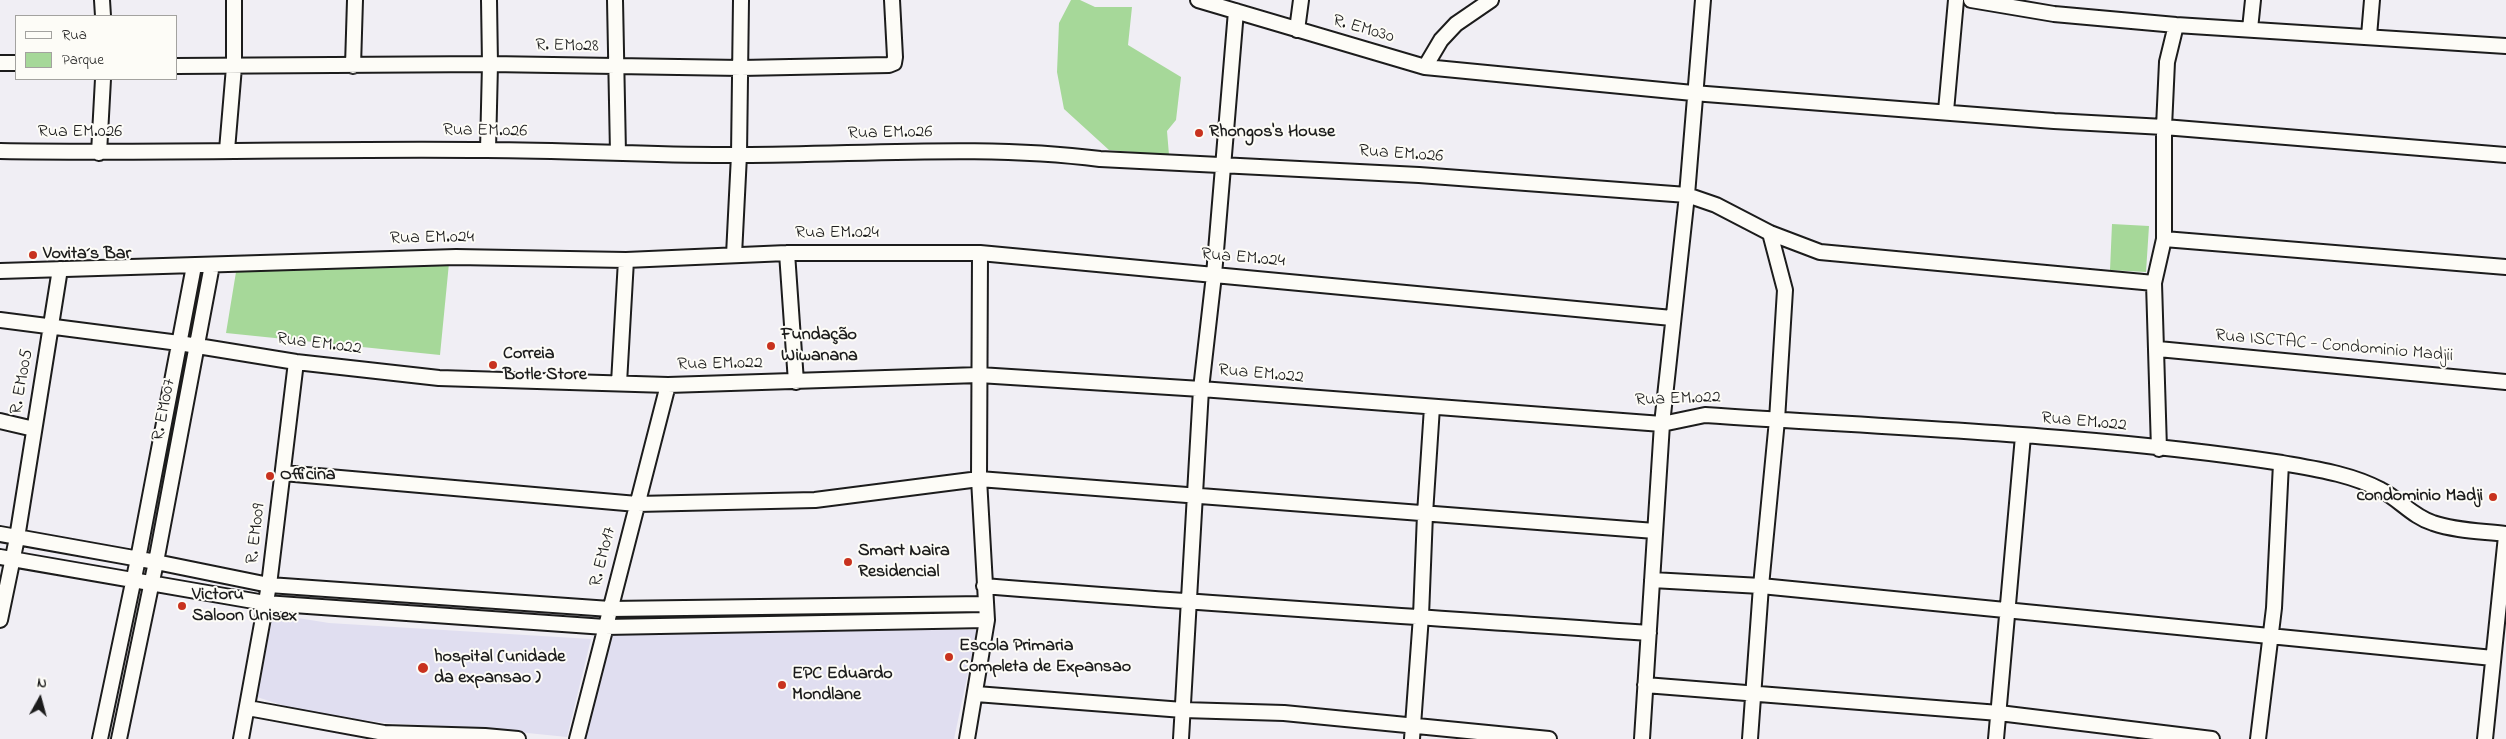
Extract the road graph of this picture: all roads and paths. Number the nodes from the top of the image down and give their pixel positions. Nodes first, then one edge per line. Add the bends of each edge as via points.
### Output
1 (102, 0) edge
2 (234, 0) edge
3 (355, 0) edge
4 (489, 0) edge
5 (616, 0) edge
6 (741, 0) edge
7 (892, 0) edge
8 (1198, 0) edge
9 (1301, 0) edge
10 (1491, 0) edge
11 (1703, 0) edge
12 (1956, 0) edge
13 (1971, 0) edge
14 (2253, 0) edge
15 (2372, 0) edge
16 (1236, 11) junction
17 (102, 15) edge
18 (2176, 25) junction
19 (2250, 29) junction
20 (1297, 30) junction
21 (2369, 36) junction
22 (2506, 46) edge
23 (0, 63) edge
24 (15, 63) edge
25 (490, 64) junction
26 (178, 66) edge
27 (353, 66) junction
28 (615, 66) junction
29 (234, 67) junction
30 (1425, 67) junction
31 (741, 68) junction
32 (102, 80) edge
33 (1693, 93) junction
34 (1946, 112) junction
35 (2164, 127) junction
36 (227, 150) junction
37 (488, 150) junction
38 (0, 151) edge
39 (99, 152) junction
40 (618, 153) junction
41 (739, 155) junction
42 (2506, 155) edge
43 (1223, 163) junction
44 (1687, 195) junction
45 (1770, 233) junction
46 (2164, 239) junction
47 (980, 252) junction
48 (787, 253) junction
49 (734, 255) junction
50 (626, 260) junction
51 (212, 264) junction
52 (194, 266) junction
53 (2506, 267) edge
54 (60, 269) junction
55 (0, 271) edge
56 (1214, 275) junction
57 (2154, 283) junction
58 (1672, 318) junction
59 (0, 320) edge
60 (52, 325) junction
61 (179, 343) junction
62 (196, 346) junction
63 (2158, 349) junction
64 (296, 362) junction
65 (979, 374) junction
66 (796, 382) junction
67 (2506, 382) edge
68 (619, 383) junction
69 (668, 385) junction
70 (1201, 389) junction
71 (1432, 407) junction
72 (1777, 420) junction
73 (0, 421) edge
74 (1662, 424) junction
75 (34, 428) junction
76 (2023, 436) junction
77 (2159, 449) junction
78 (2282, 463) junction
79 (283, 473) junction
80 (979, 479) junction
81 (1194, 497) junction
82 (637, 504) junction
83 (1425, 514) junction
84 (1655, 532) junction
85 (0, 534) edge
86 (2506, 535) edge
87 (17, 538) junction
88 (6, 558) edge
89 (138, 559) junction
90 (156, 562) junction
91 (132, 578) junction
92 (1652, 580) junction
93 (152, 582) junction
94 (269, 585) junction
95 (984, 586) junction
96 (1761, 586) junction
97 (265, 603) junction
98 (1189, 603) junction
99 (985, 604) junction
100 (610, 609) junction
101 (2007, 610) junction
102 (1421, 616) junction
103 (0, 620) edge
104 (987, 620) junction
105 (605, 627) junction
106 (1649, 633) junction
107 (2270, 635) junction
108 (2500, 643) edge
109 (2493, 658) junction
110 (1645, 685) junction
111 (976, 694) junction
112 (1753, 695) junction
113 (248, 708) junction
114 (1183, 710) junction
115 (1999, 713) junction
116 (1413, 725) junction
117 (100, 739) edge
118 (119, 739) edge
119 (241, 739) edge
120 (518, 739) edge
121 (577, 739) edge
122 (967, 739) edge
123 (1181, 739) edge
124 (1412, 739) edge
125 (1549, 739) edge
126 (1642, 739) edge
127 (1750, 739) edge
128 (1996, 739) edge
129 (2212, 739) edge
130 (2258, 739) edge
131 (2485, 739) edge

1 - 17 street
2 - 29 street
3 - 27 street
4 - 25 street
5 - 28 street
6 - 31 street
7 - 31 street, R. EM028 via 894,63
8 - 16 street, R. EM030
9 - 20 street
10 - 30 street via 1456,24 1441,40
11 - 33 street
12 - 34 street
13 - 18 street via 2054,14
14 - 19 street
15 - 21 street
16 - 20 street, R. EM030
16 - 43 street
18 - 19 street
18 - 35 street via 2167,62
19 - 21 street
20 - 30 street, R. EM030
21 - 22 street
23 - 24 street
25 - 27 street, R. EM028
25 - 28 street, R. EM028
25 - 37 street
26 - 29 street, R. EM028
27 - 29 street, R. EM028
28 - 31 street, R. EM028
28 - 40 street
29 - 36 street
30 - 33 street, R. EM030
31 - 41 street
32 - 39 street
33 - 34 street, R. EM030
33 - 44 street
34 - 35 street, R. EM030
35 - 42 street, R. EM030
35 - 46 street
36 - 37 street, Rua EM.026
36 - 39 street, Rua EM.026
37 - 40 street, Rua EM.026
38 - 39 street, Rua EM.026
40 - 41 street, Rua EM.026
41 - 43 street, Rua EM.026 via 1055,153 1100,159
41 - 49 street
43 - 44 street, Rua EM.026
43 - 56 street
44 - 45 street, Rua EM.026 via 1716,205
44 - 58 street
45 - 57 street, Rua EM.026 via 1820,252
45 - 72 street via 1785,290
46 - 53 street
46 - 57 street
47 - 48 street, Rua EM.024
47 - 56 street, Rua EM.024
47 - 65 street
48 - 49 street, Rua EM.024
48 - 66 street
49 - 50 street, Rua EM.024
50 - 51 street, Rua EM.024 via 456,257
50 - 68 street
51 - 52 street, Rua EM.024
51 - 62 street, R. EM007
52 - 54 street, Rua EM.024
52 - 61 street, R. EM007
54 - 55 street, Rua EM.024
54 - 60 street, R. EM005
56 - 58 street, Rua EM.024
56 - 70 street
57 - 63 street
58 - 74 street
59 - 60 street, Rua EM.022
60 - 61 street, Rua EM.022
60 - 75 street, R. EM005
61 - 62 street, Rua EM.022
61 - 89 street, R. EM007
62 - 64 street, Rua EM.022
62 - 90 street, R. EM007
63 - 67 street, Rua ISCTAC - Condominio Madjii
63 - 77 street
64 - 68 street, Rua EM.022 via 439,378
64 - 79 street, R. EM009
65 - 66 street, Rua EM.022
65 - 70 street, Rua EM.022
65 - 80 street
66 - 69 street, Rua EM.022
68 - 69 street, Rua EM.022
69 - 82 street, R. EM017
70 - 71 street, Rua EM.022
70 - 81 street
71 - 74 street, Rua EM.022
71 - 83 street
72 - 74 street, Rua EM.022 via 1705,415
72 - 76 street, Rua EM.022
72 - 96 street
73 - 75 street
74 - 84 street
75 - 87 street, R. EM005
76 - 77 street, Rua EM.022
76 - 101 street
77 - 78 street, Rua EM.022
78 - 86 street, Rua EM.022 via 2356,479 2383,490 2431,523
78 - 107 street
79 - 82 street
79 - 94 street, R. EM009
80 - 81 street
80 - 82 street via 815,500
80 - 95 street
81 - 83 street
81 - 98 street
82 - 100 street, R. EM017
83 - 84 street
83 - 102 street
84 - 92 street
85 - 87 street
86 - 108 street
87 - 88 street, R. EM005
87 - 89 street
88 - 91 street
88 - 103 street, R. EM005
89 - 90 street
89 - 91 street, R. EM007
90 - 93 street, R. EM007
90 - 94 street
91 - 93 street
91 - 117 street, R. EM007
92 - 96 street
92 - 106 street
93 - 97 street
93 - 118 street, R. EM007
94 - 97 street, R. EM009
94 - 100 street
95 - 98 street
95 - 99 street
96 - 101 street
96 - 112 street
97 - 105 street
97 - 113 street, R. EM009
98 - 102 street
98 - 114 street
99 - 100 street
99 - 104 street
100 - 105 street, R. EM017
101 - 107 street
101 - 115 street
102 - 106 street
102 - 116 street
104 - 105 street
104 - 111 street
105 - 121 street, R. EM017
106 - 110 street
107 - 109 street
107 - 130 street
108 - 109 street
109 - 131 street
110 - 112 street
110 - 126 street
111 - 114 street
111 - 122 street
112 - 115 street
112 - 127 street
113 - 119 street, R. EM009
113 - 120 street via 384,733
114 - 116 street via 1284,714
114 - 123 street
115 - 128 street
115 - 129 street
116 - 124 street
116 - 125 street

